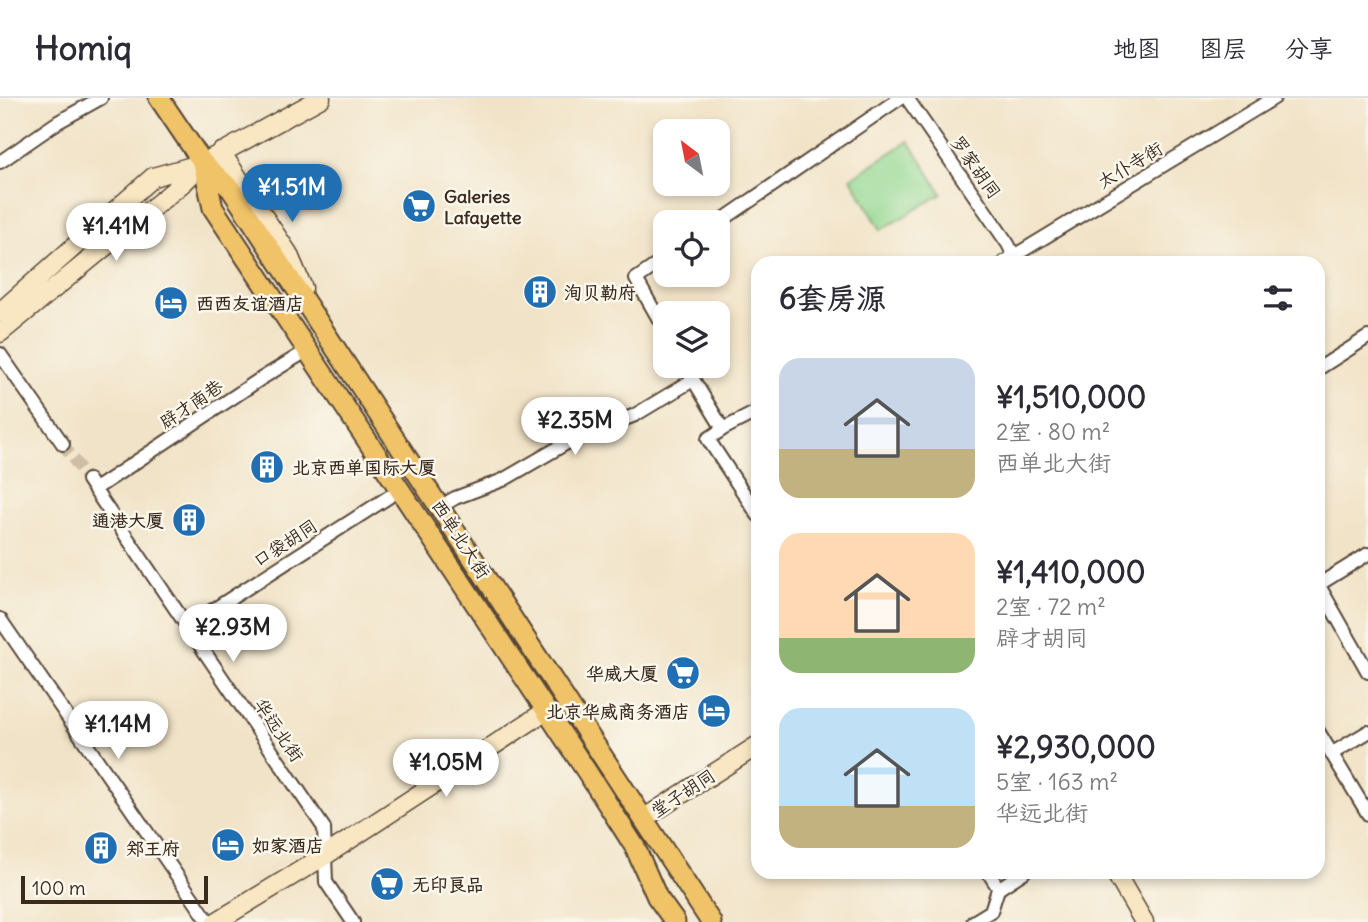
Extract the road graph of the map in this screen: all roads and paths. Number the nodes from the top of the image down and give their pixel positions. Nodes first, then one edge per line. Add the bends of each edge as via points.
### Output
1 (101, 98) edge
2 (159, 98) edge
3 (321, 98) edge
4 (900, 98) edge
5 (907, 98) edge
6 (1274, 98) edge
7 (221, 152) junction
8 (0, 162) edge
9 (203, 163) junction
10 (730, 215) edge
11 (1009, 256) edge
12 (1014, 256) edge
13 (653, 267) edge
14 (653, 309) edge
15 (0, 312) edge
16 (317, 320) junction
17 (0, 333) edge
18 (1368, 337) edge
19 (308, 350) junction
20 (0, 354) edge
21 (1325, 365) edge
22 (693, 380) joint
23 (751, 415) edge
24 (723, 429) junction
25 (63, 444) tunnel mouth
26 (91, 485) joint
27 (401, 489) junction
28 (751, 504) edge
29 (440, 507) junction
30 (1368, 554) edge
31 (1325, 581) edge
32 (1325, 597) edge
33 (0, 619) edge
34 (188, 626) junction
35 (1368, 671) edge
36 (546, 711) junction
37 (1368, 732) edge
38 (1325, 743) edge
39 (751, 750) edge
40 (1331, 754) junction
41 (1368, 814) edge
42 (643, 819) junction
43 (326, 855) junction
44 (993, 879) edge
45 (1013, 879) edge
46 (1119, 879) edge
47 (999, 888) junction
48 (209, 922) edge
49 (216, 922) edge
50 (353, 922) edge
51 (675, 922) edge
52 (710, 922) edge
53 (973, 922) edge
54 (1144, 922) edge

1 - 8 street
2 - 9 main road, 西单北大街
3 - 7 main road
4 - 10 street
5 - 11 street, 罗家胡同 via 1008,244
6 - 12 street, 太仆寺街
7 - 9 main road
7 - 16 main road via 288,253
9 - 15 main road via 153,177
9 - 16 main road, 西单北大街 via 231,189
9 - 17 main road
9 - 19 main road, 西单北大街 via 213,208
13 - 14 street via 636,279
16 - 29 main road, 西单北大街
18 - 21 street
19 - 26 street, 辟才南巷
19 - 27 main road, 西单北大街
20 - 25 street
22 - 24 street
22 - 29 street via 635,415 570,441 503,480
23 - 24 street
24 - 28 street via 708,439
26 - 34 street, 华远北街
27 - 34 street, 口袋胡同
27 - 36 main road, 西单北大街
29 - 42 main road, 西单北大街
30 - 31 street
32 - 35 street
33 - 48 street
34 - 43 street, 华远北街 via 324,828
36 - 43 main road
36 - 51 main road, 西单北大街 via 635,847 657,897
37 - 40 street
38 - 40 street
39 - 42 main road, 堂子胡同
40 - 41 street
42 - 52 main road, 西单北大街
43 - 49 main road
43 - 50 street, 华远北街 via 326,882
44 - 47 street
45 - 47 street
46 - 54 main road
47 - 53 street via 991,911

